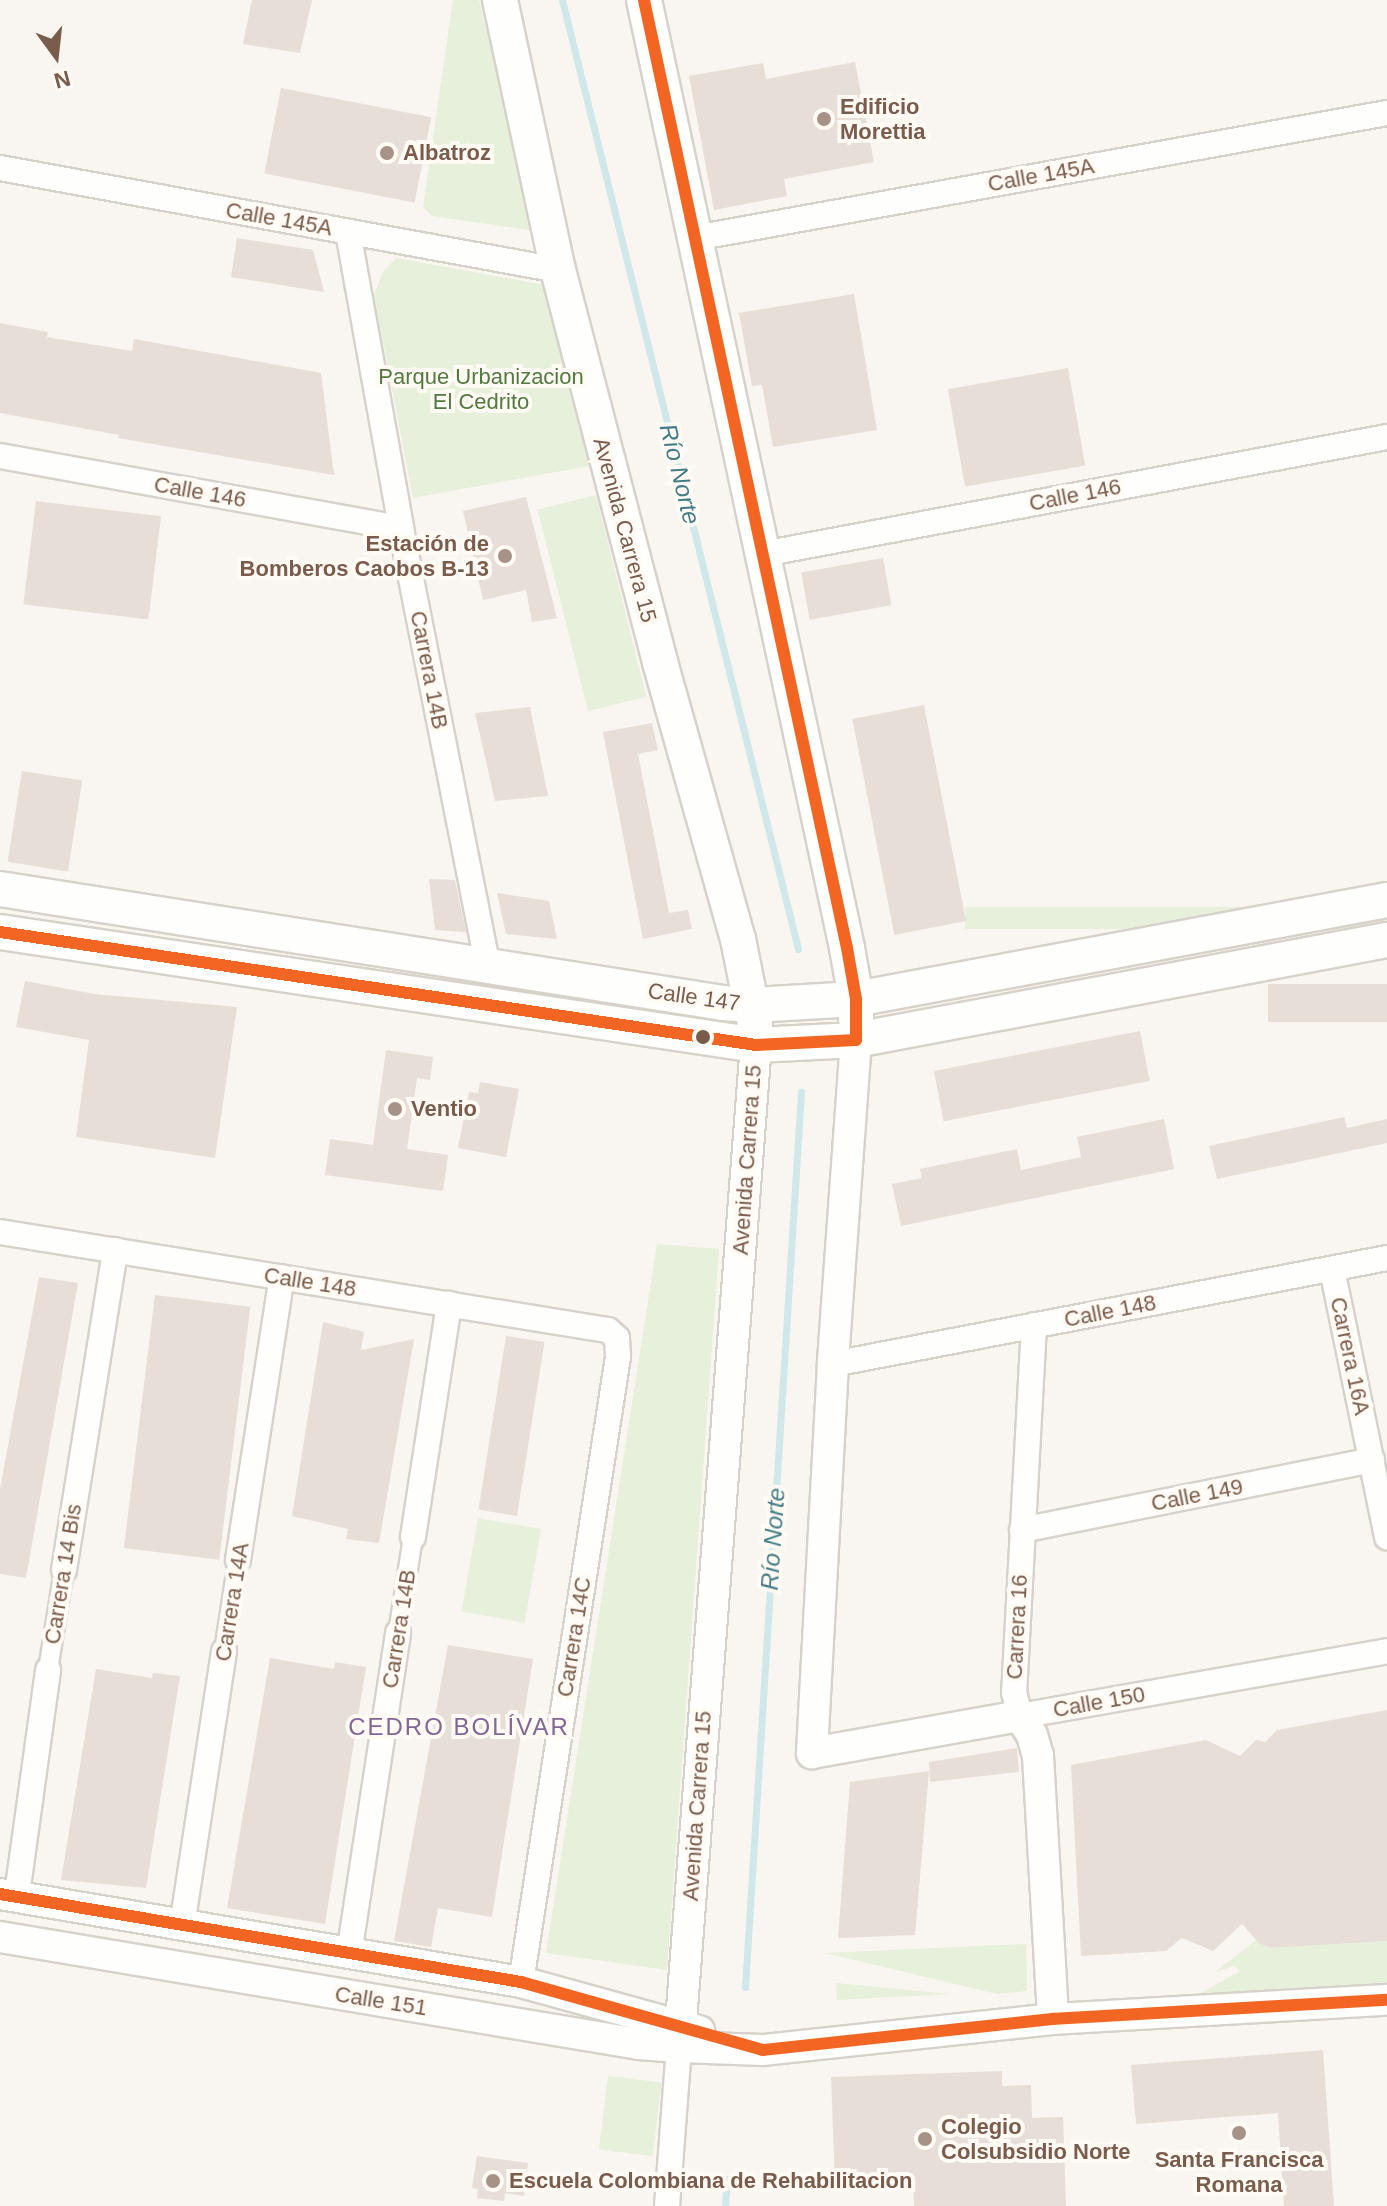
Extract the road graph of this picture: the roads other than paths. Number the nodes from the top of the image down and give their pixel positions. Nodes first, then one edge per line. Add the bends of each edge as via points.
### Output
1 (500, 0) edge
2 (644, 0) edge
3 (1387, 113) edge
4 (0, 168) edge
5 (348, 232) junction
6 (695, 238) junction
7 (558, 270) junction
8 (1387, 437) edge
9 (0, 456) edge
10 (401, 528) junction
11 (763, 554) junction
12 (0, 889) edge
13 (1387, 900) edge
14 (0, 932) edge
15 (1387, 940) edge
16 (488, 967) junction
17 (856, 999) junction
18 (753, 1005) junction
19 (856, 1040) junction
20 (756, 1045) junction
21 (0, 1232) edge
22 (115, 1250) junction
23 (1387, 1258) edge
24 (1332, 1269) junction
25 (282, 1277) junction
26 (449, 1304) junction
27 (1034, 1325) junction
28 (617, 1338) joint
29 (833, 1364) junction
30 (1372, 1460) junction
31 (1022, 1530) junction
32 (413, 1537) joint
33 (1387, 1537) edge
34 (238, 1560) joint
35 (64, 1570) joint
36 (398, 1633) joint
37 (224, 1651) joint
38 (1387, 1651) edge
39 (48, 1670) joint
40 (1020, 1716) junction
41 (11, 1895) edge
42 (182, 1926) junction
43 (13, 1940) edge
44 (349, 1954) junction
45 (521, 1982) junction
46 (1387, 2000) edge
47 (1053, 2019) junction
48 (680, 2036) junction
49 (667, 2206) edge

1 - 7 main road, Avenida Carrera 15
2 - 6 main road
3 - 6 street, Calle 145A
4 - 5 street, Calle 145A
5 - 7 street, Calle 145A
5 - 10 street, Carrera 14B
6 - 11 main road
7 - 18 main road, Avenida Carrera 15
8 - 11 street, Calle 146
9 - 10 street, Calle 146
10 - 16 street, Carrera 14B
11 - 17 main road
12 - 16 main road, Calle 147
13 - 17 main road, Calle 147
14 - 20 main road, Calle 147
15 - 19 main road, Calle 147
16 - 18 main road, Calle 147
17 - 18 main road, Calle 147
17 - 19 main road
18 - 20 main road, Avenida Carrera 15
19 - 20 main road, Calle 147
19 - 29 street
20 - 48 street, Avenida Carrera 15
21 - 22 street, Calle 148
22 - 25 street, Calle 148
22 - 35 street, Carrera 14 Bis
23 - 24 street, Calle 148
24 - 27 street, Calle 148
24 - 30 street, Carrera 16A
25 - 26 street, Calle 148
25 - 34 street, Carrera 14A
26 - 28 street, Calle 148 via 608,1330
26 - 32 street, Carrera 14B
27 - 29 street, Calle 148
27 - 31 street, Carrera 16
28 - 45 street, Carrera 14C
29 - 40 street, Calle 150 via 812,1753
30 - 31 street, Calle 149
30 - 33 street, Carrera 16A
31 - 40 street, Carrera 16 via 1014,1692
32 - 36 street, Carrera 14B
34 - 37 street, Carrera 14A
35 - 39 street, Carrera 14 Bis
36 - 44 street, Carrera 14B
37 - 42 street, Carrera 14A
38 - 40 street, Calle 150
39 - 41 street, Carrera 14 Bis via 18,1887
40 - 47 street, Carrera 16 via 1038,1756
41 - 42 street, Calle 151
41 - 43 street
42 - 44 street, Calle 151
43 - 48 street, Calle 151 via 592,2036
44 - 45 street, Calle 151
45 - 48 street, Calle 151
46 - 47 street, Calle 151
47 - 48 street, Calle 151 via 763,2050
48 - 49 street, Avenida Carrera 15

